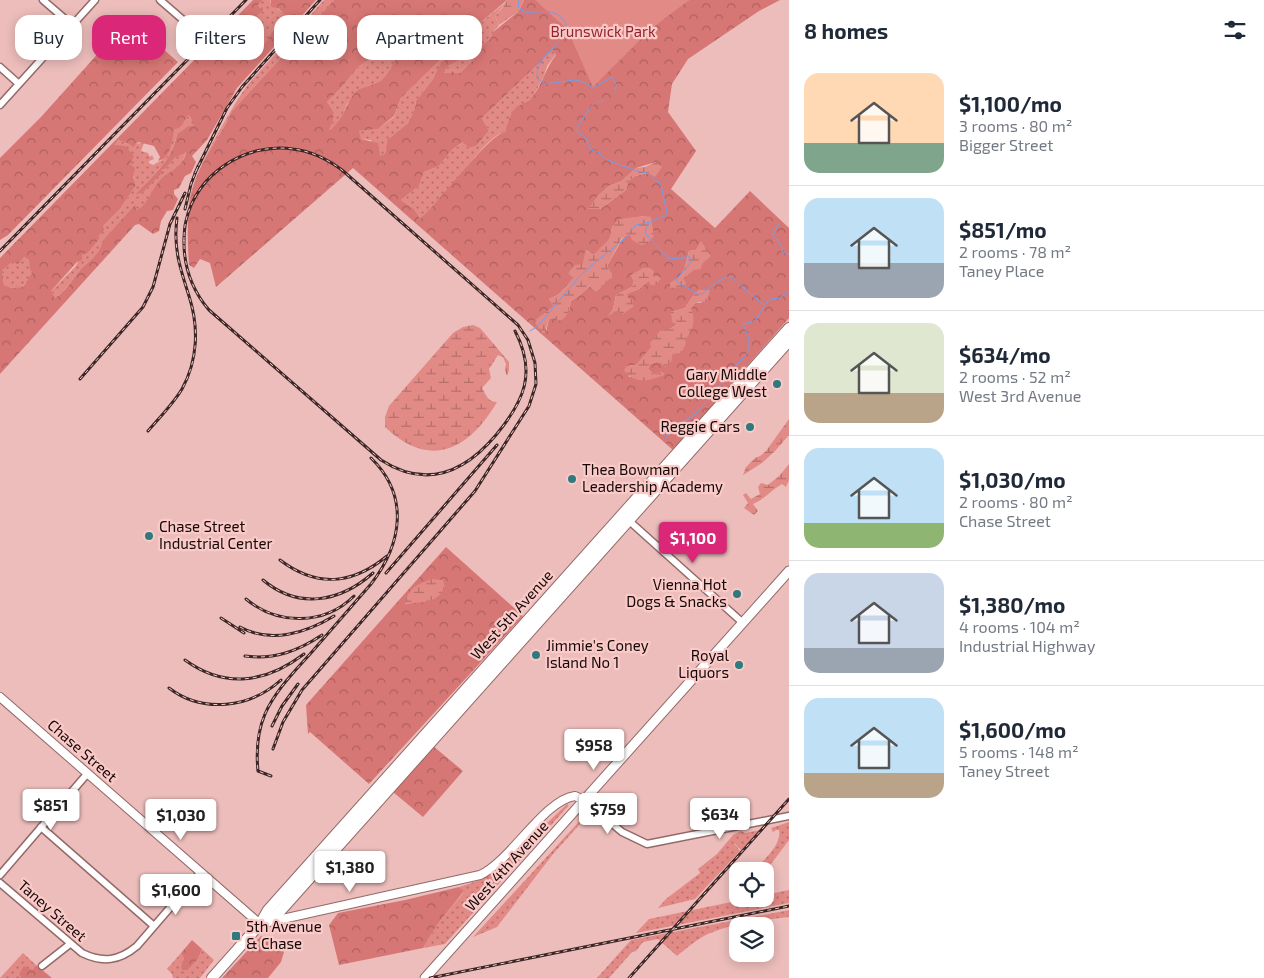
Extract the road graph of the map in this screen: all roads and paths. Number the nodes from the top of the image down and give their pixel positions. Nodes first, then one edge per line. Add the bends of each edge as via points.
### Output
1 (43, 0) edge
2 (95, 0) edge
3 (160, 0) edge
4 (60, 15) edge
5 (82, 15) edge
6 (177, 15) edge
7 (41, 60) edge
8 (0, 67) edge
9 (19, 84) junction
10 (0, 105) edge
11 (789, 328) edge
12 (789, 341) edge
13 (626, 518) junction
14 (789, 572) edge
15 (742, 623) junction
16 (0, 697) edge
17 (87, 774) junction
18 (584, 800) junction
19 (789, 816) edge
20 (41, 827) junction
21 (200, 873) junction
22 (0, 874) edge
23 (0, 883) edge
24 (260, 924) junction
25 (154, 926) junction
26 (70, 944) junction
27 (42, 966) dead end
28 (212, 978) edge
29 (425, 978) edge

1 - 4 street
2 - 5 street
3 - 6 street
7 - 9 street
8 - 9 street
9 - 10 street
11 - 13 main road, West 5th Avenue
12 - 13 main road, West 5th Avenue
13 - 15 street
13 - 24 main road, West 5th Avenue via 339,837 276,916
14 - 15 main road, West 4th Avenue
15 - 18 main road, West 4th Avenue
16 - 17 street, Chase Street
17 - 20 street
17 - 21 street, Chase Street
18 - 19 street via 622,832 647,844
18 - 24 street via 574,796 566,798 546,813 487,872 473,878
18 - 29 main road, West 4th Avenue
20 - 22 street
20 - 25 street
21 - 24 street, Chase Street
21 - 25 street, Taney Street
23 - 26 street, Taney Street
24 - 28 main road, West 5th Avenue
25 - 26 street, Taney Street via 137,946 117,958 94,958
26 - 27 street

